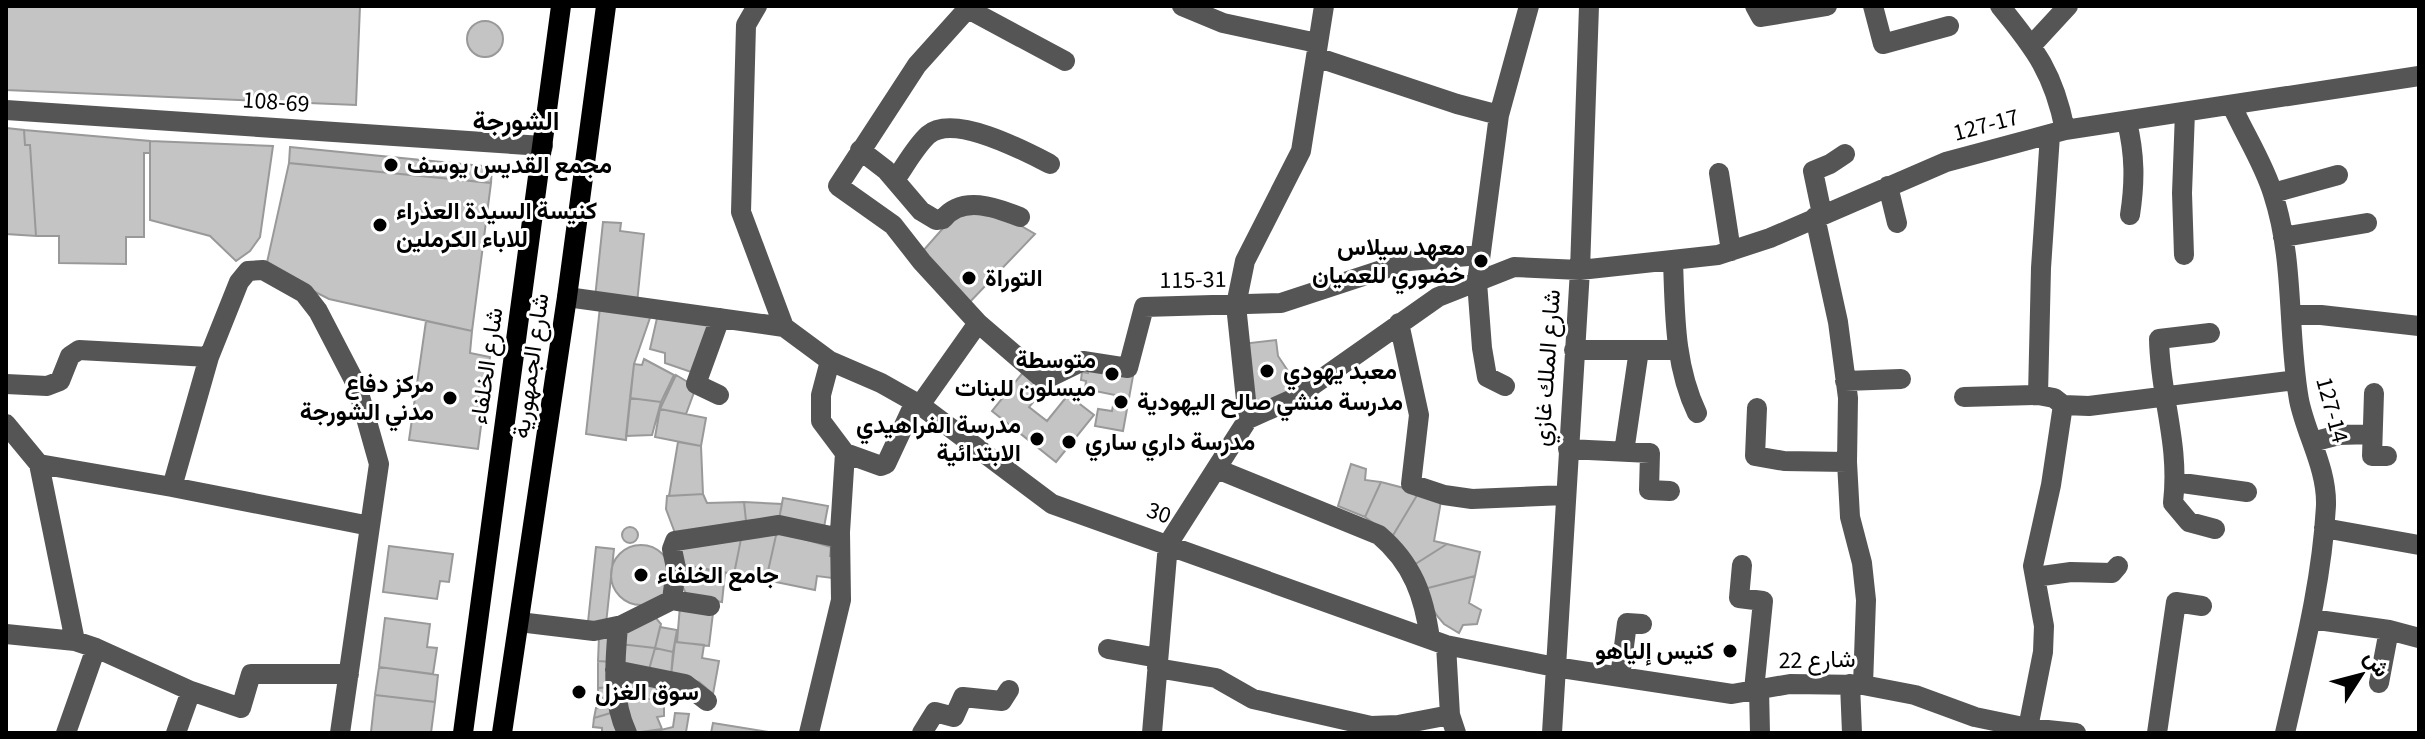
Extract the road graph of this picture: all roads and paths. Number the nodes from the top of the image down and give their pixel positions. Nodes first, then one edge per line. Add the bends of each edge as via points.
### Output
1 (561, 6) edge
2 (606, 6) edge
3 (757, 6) edge
4 (1182, 6) edge
5 (1324, 6) edge
6 (1529, 6) edge
7 (1589, 6) edge
8 (1755, 6) edge
9 (1827, 6) edge
10 (1873, 6) edge
11 (2000, 6) edge
12 (2068, 6) edge
13 (969, 8) edge
14 (1949, 26) dead end
15 (2032, 45) junction
16 (1316, 50) junction
17 (1065, 61) dead end
18 (2419, 76) edge
19 (2232, 106) junction
20 (6, 110) edge
21 (2185, 112) junction
22 (1499, 115) junction
23 (2127, 122) junction
24 (2058, 133) junction
25 (543, 146) junction
26 (860, 150) junction
27 (1845, 154) dead end
28 (1050, 164) dead end
29 (1719, 173) dead end
30 (2338, 175) dead end
31 (895, 180) junction
32 (1888, 186) junction
33 (2273, 193) junction
34 (2130, 215) dead end
35 (1818, 216) junction
36 (1020, 217) dead end
37 (1897, 223) dead end
38 (2367, 223) dead end
39 (2283, 237) junction
40 (1731, 251) junction
41 (1480, 255) junction
42 (2184, 255) dead end
43 (1673, 261) junction
44 (1580, 270) junction
45 (1477, 282) junction
46 (567, 297) junction
47 (1236, 305) junction
48 (2292, 315) junction
49 (720, 318) junction
50 (978, 323) junction
51 (1399, 323) junction
52 (2419, 326) edge
53 (784, 327) junction
54 (2210, 333) dead end
55 (1574, 350) junction
56 (1639, 350) junction
57 (1677, 350) junction
58 (209, 357) junction
59 (830, 361) junction
60 (1901, 379) dead end
61 (2296, 380) junction
62 (1845, 381) junction
63 (6, 384) edge
64 (1505, 386) dead end
65 (2374, 393) dead end
66 (719, 395) dead end
67 (2038, 395) junction
68 (1964, 397) dead end
69 (2166, 398) junction
70 (918, 404) junction
71 (2063, 405) junction
72 (1757, 408) dead end
73 (1697, 413) dead end
74 (1248, 419) junction
75 (8, 430) edge
76 (2372, 434) junction
77 (2312, 442) junction
78 (1568, 449) junction
79 (1624, 452) junction
80 (845, 453) junction
81 (2387, 456) dead end
82 (1847, 462) junction
83 (39, 464) junction
84 (1217, 469) junction
85 (2175, 482) junction
86 (172, 487) junction
87 (1670, 491) dead end
88 (2247, 492) dead end
89 (1565, 495) junction
90 (370, 526) junction
91 (2324, 528) junction
92 (2215, 529) dead end
93 (840, 538) junction
94 (1168, 544) junction
95 (2419, 545) edge
96 (1742, 565) dead end
97 (2118, 566) dead end
98 (2035, 577) junction
99 (672, 600) junction
100 (710, 606) dead end
101 (2202, 606) dead end
102 (2311, 619) junction
103 (519, 622) junction
104 (1642, 624) dead end
105 (618, 626) junction
106 (2389, 630) junction
107 (6, 634) edge
108 (2419, 638) edge
109 (75, 641) junction
110 (1438, 642) junction
111 (96, 648) junction
112 (1108, 649) dead end
113 (1158, 663) junction
114 (1555, 667) junction
115 (615, 670) junction
116 (349, 674) junction
117 (1620, 677) junction
118 (2379, 683) dead end
119 (1857, 684) junction
120 (1757, 689) junction
121 (1009, 690) dead end
122 (191, 691) junction
123 (707, 701) dead end
124 (1453, 724) edge
125 (2028, 730) edge
126 (66, 733) edge
127 (176, 733) edge
128 (340, 733) edge
129 (463, 733) edge
130 (502, 733) edge
131 (627, 733) edge
132 (809, 733) edge
133 (922, 733) edge
134 (1152, 733) edge
135 (1552, 733) edge
136 (1760, 733) edge
137 (1852, 733) edge
138 (2076, 733) edge
139 (2157, 733) edge
140 (2285, 733) edge

1 - 25 main road, شارع الخلفاء
2 - 46 main road, شارع الجمهورية
3 - 53 street via 746,25 741,212
4 - 16 street
5 - 16 street
6 - 22 street
7 - 44 street, شارع الملك غازي
8 - 9 street via 1761,17
10 - 14 street via 1883,44
11 - 15 street
12 - 15 street
13 - 17 street
13 - 26 street via 917,65
15 - 24 street via 2059,98
16 - 22 street via 1443,100
16 - 47 street via 1301,151 1245,261
18 - 19 street, 127-17
19 - 21 street, 127-17
19 - 33 street, 127-14
20 - 25 street, 108-69
21 - 23 street, 127-17
21 - 42 street
22 - 41 street
23 - 24 street, 127-17
23 - 34 street via 2134,153
24 - 32 street, 127-17 via 1946,162
24 - 67 street via 2041,268
25 - 129 main road, شارع الخلفاء
26 - 31 street
26 - 50 street, 115-31 via 838,186 893,225
27 - 35 street via 1813,171
28 - 31 street via 1013,144 943,127 929,134
29 - 40 street
30 - 33 street
31 - 36 street via 921,211 936,220 959,205 994,206
32 - 35 street, 127-17
32 - 37 street
33 - 39 street, 127-14
35 - 40 street, 127-17
35 - 62 street
38 - 39 street
39 - 48 street, 127-14
40 - 43 street, 127-17
41 - 45 street
41 - 47 street, 115-31 via 1409,261 1281,303
43 - 44 street, 127-17
43 - 57 street
44 - 45 street, 127-17 via 1514,267
44 - 55 street, شارع الملك غازي
45 - 51 street, 127-17 via 1438,297
45 - 64 street via 1487,377
46 - 49 street
46 - 103 main road, شارع الجمهورية
47 - 50 street, 115-31 via 1144,307 1128,368 1083,361 1044,380
47 - 74 street
48 - 52 street
48 - 61 street, 127-14
49 - 53 street
49 - 66 street via 696,384
50 - 70 street
51 - 74 street, 127-17 via 1293,399
51 - 89 street via 1419,415 1411,484 1472,499
53 - 59 street, 30
54 - 69 street via 2159,339
55 - 56 street
55 - 78 street, شارع الملك غازي
56 - 57 street
56 - 79 street
57 - 73 street
58 - 63 street via 79,350 70,356 60,381 47,386
58 - 86 street
58 - 90 street via 248,271 263,270 304,293 333,336 361,399 379,464
59 - 70 street, 30
59 - 80 street via 821,421
60 - 62 street
61 - 69 street
61 - 77 street, 127-14
62 - 82 street
65 - 76 street
67 - 68 street
67 - 71 street
69 - 71 street
69 - 85 street
70 - 80 street via 886,464
70 - 94 street, 30 via 1052,504
71 - 98 street
72 - 82 street via 1755,456
74 - 84 street
75 - 83 street
76 - 77 street
76 - 81 street via 2372,456
77 - 91 street, 127-14 via 2324,477
78 - 79 street
78 - 89 street, شارع الملك غازي
79 - 87 street via 1650,453 1649,490
80 - 93 street
82 - 119 street via 1850,517 1866,600
83 - 86 street
83 - 109 street
84 - 94 street
84 - 110 street via 1379,535 1409,569
85 - 88 street
85 - 92 street via 2173,503 2179,513 2189,522
86 - 90 street
89 - 114 street, شارع الملك غازي
90 - 116 street
91 - 95 street
91 - 102 street, 127-14
93 - 99 street via 779,525 675,541
93 - 132 street via 841,600
94 - 110 street, 30
94 - 113 street
96 - 120 street via 1739,598 1763,601
97 - 98 street via 2112,573
98 - 125 street via 2043,652
99 - 100 street
99 - 105 street
101 - 139 street via 2176,602
102 - 106 street
102 - 140 street, 127-14
103 - 105 street via 594,631
103 - 130 main road, شارع الجمهورية
104 - 117 street via 1627,623
105 - 115 street
106 - 108 street
106 - 118 street
107 - 109 street
109 - 111 street
110 - 114 street, 30
110 - 124 street
111 - 122 street
111 - 126 street
112 - 113 street
113 - 124 street via 1216,678 1253,699 1371,726
113 - 134 street
114 - 117 street, شارع 22
114 - 135 street, شارع الملك غازي
115 - 123 street via 685,684
115 - 131 street via 616,700
116 - 122 street via 251,674 241,708
116 - 128 street
117 - 120 street, شارع 22 via 1732,694
119 - 120 street, شارع 22
119 - 125 street, شارع 22 via 1915,695
119 - 137 street
120 - 136 street
121 - 133 street via 1002,701 963,697 954,717 935,712
122 - 127 street
125 - 138 street, شارع 22

